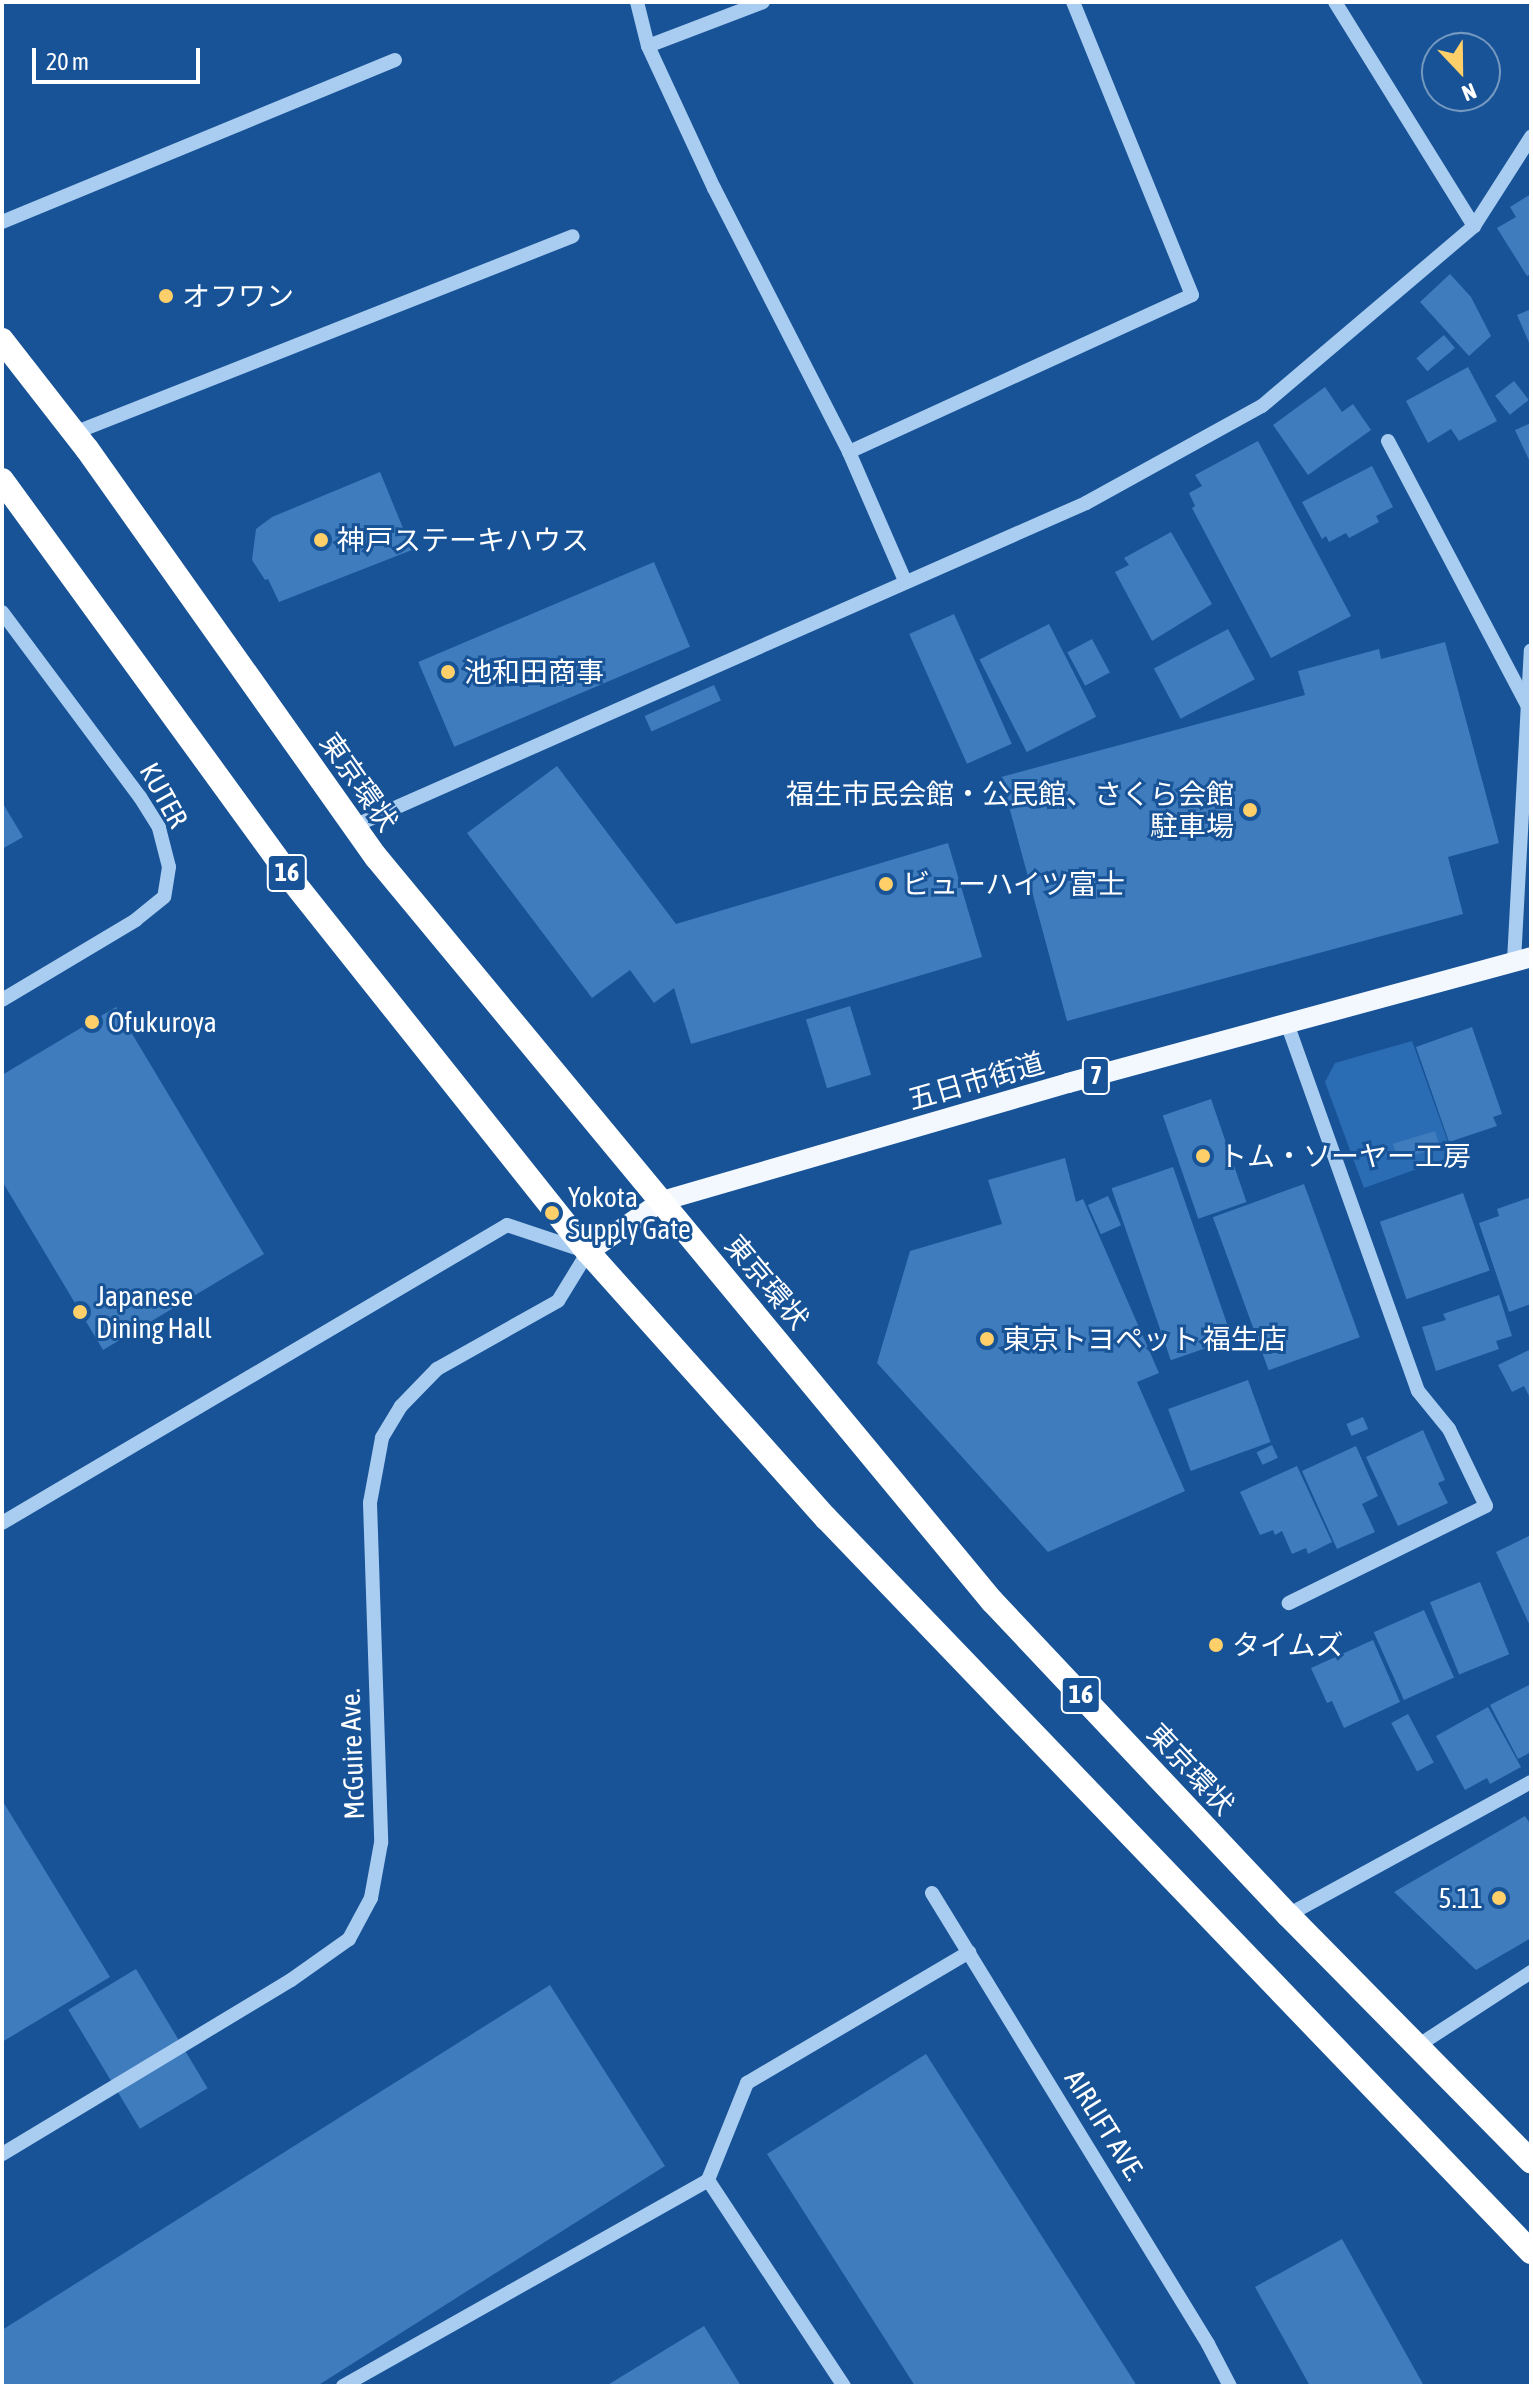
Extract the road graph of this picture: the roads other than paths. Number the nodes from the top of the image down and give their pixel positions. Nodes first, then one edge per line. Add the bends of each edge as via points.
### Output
1 (637, 2) edge
2 (763, 2) edge
3 (1073, 2) edge
4 (1335, 2) edge
5 (648, 46) junction
6 (395, 60) dead end
7 (1531, 137) edge
8 (2, 222) edge
9 (1474, 226) junction
10 (573, 236) dead end
11 (2, 340) edge
12 (74, 433) junction
13 (1388, 441) dead end
14 (849, 452) junction
15 (2, 480) edge
16 (905, 581) junction
17 (2, 612) edge
18 (1531, 650) edge
19 (1528, 707) junction
20 (354, 826) junction
21 (1523, 959) edge
22 (2, 1000) edge
23 (1288, 1026) junction
24 (662, 1201) junction
25 (588, 1252) junction
26 (2, 1523) edge
27 (1289, 1603) dead end
28 (1531, 1782) edge
29 (932, 1893) dead end
30 (1288, 1915) junction
31 (969, 1952) junction
32 (1531, 1972) edge
33 (1419, 2045) junction
34 (2, 2154) edge
35 (1531, 2161) edge
36 (708, 2180) junction
37 (1531, 2252) edge
38 (343, 2386) edge
39 (844, 2386) edge
40 (1230, 2386) edge

1 - 5 street
2 - 5 street
3 - 14 street via 1192,295
4 - 9 street
5 - 14 street
6 - 8 street
7 - 9 street
9 - 16 street via 1262,406 1086,503
10 - 12 street
11 - 12 highway, 東京環状 / 16
12 - 20 highway, 東京環状 / 16
13 - 19 street
14 - 16 street
15 - 25 highway, 16 via 295,884
16 - 20 street
17 - 22 street, KUTER via 140,797 159,828 169,867 164,897 136,920
18 - 19 street
19 - 21 street
20 - 24 highway, 東京環状 / 16
21 - 23 main road, 五日市街道 / 7
23 - 24 main road, 五日市街道 / 7 via 1068,1083
23 - 27 street via 1418,1391 1449,1429 1486,1506
24 - 25 main road, 五日市街道 / 7
24 - 30 highway, 東京環状 / 16 via 992,1601
25 - 26 street via 507,1225
25 - 34 street, McGuire Ave. via 558,1301 437,1369 401,1406 382,1438 370,1503 381,1843 371,1898 349,1939 291,1980
25 - 37 highway, 16 via 826,1518
28 - 30 street
29 - 31 street, AIRLIFT AVE.
30 - 33 highway, 東京環状 / 16
31 - 36 street via 747,2083
31 - 40 street, AIRLIFT AVE.
32 - 33 street
33 - 35 highway, 東京環状 / 16
36 - 38 street
36 - 39 street

